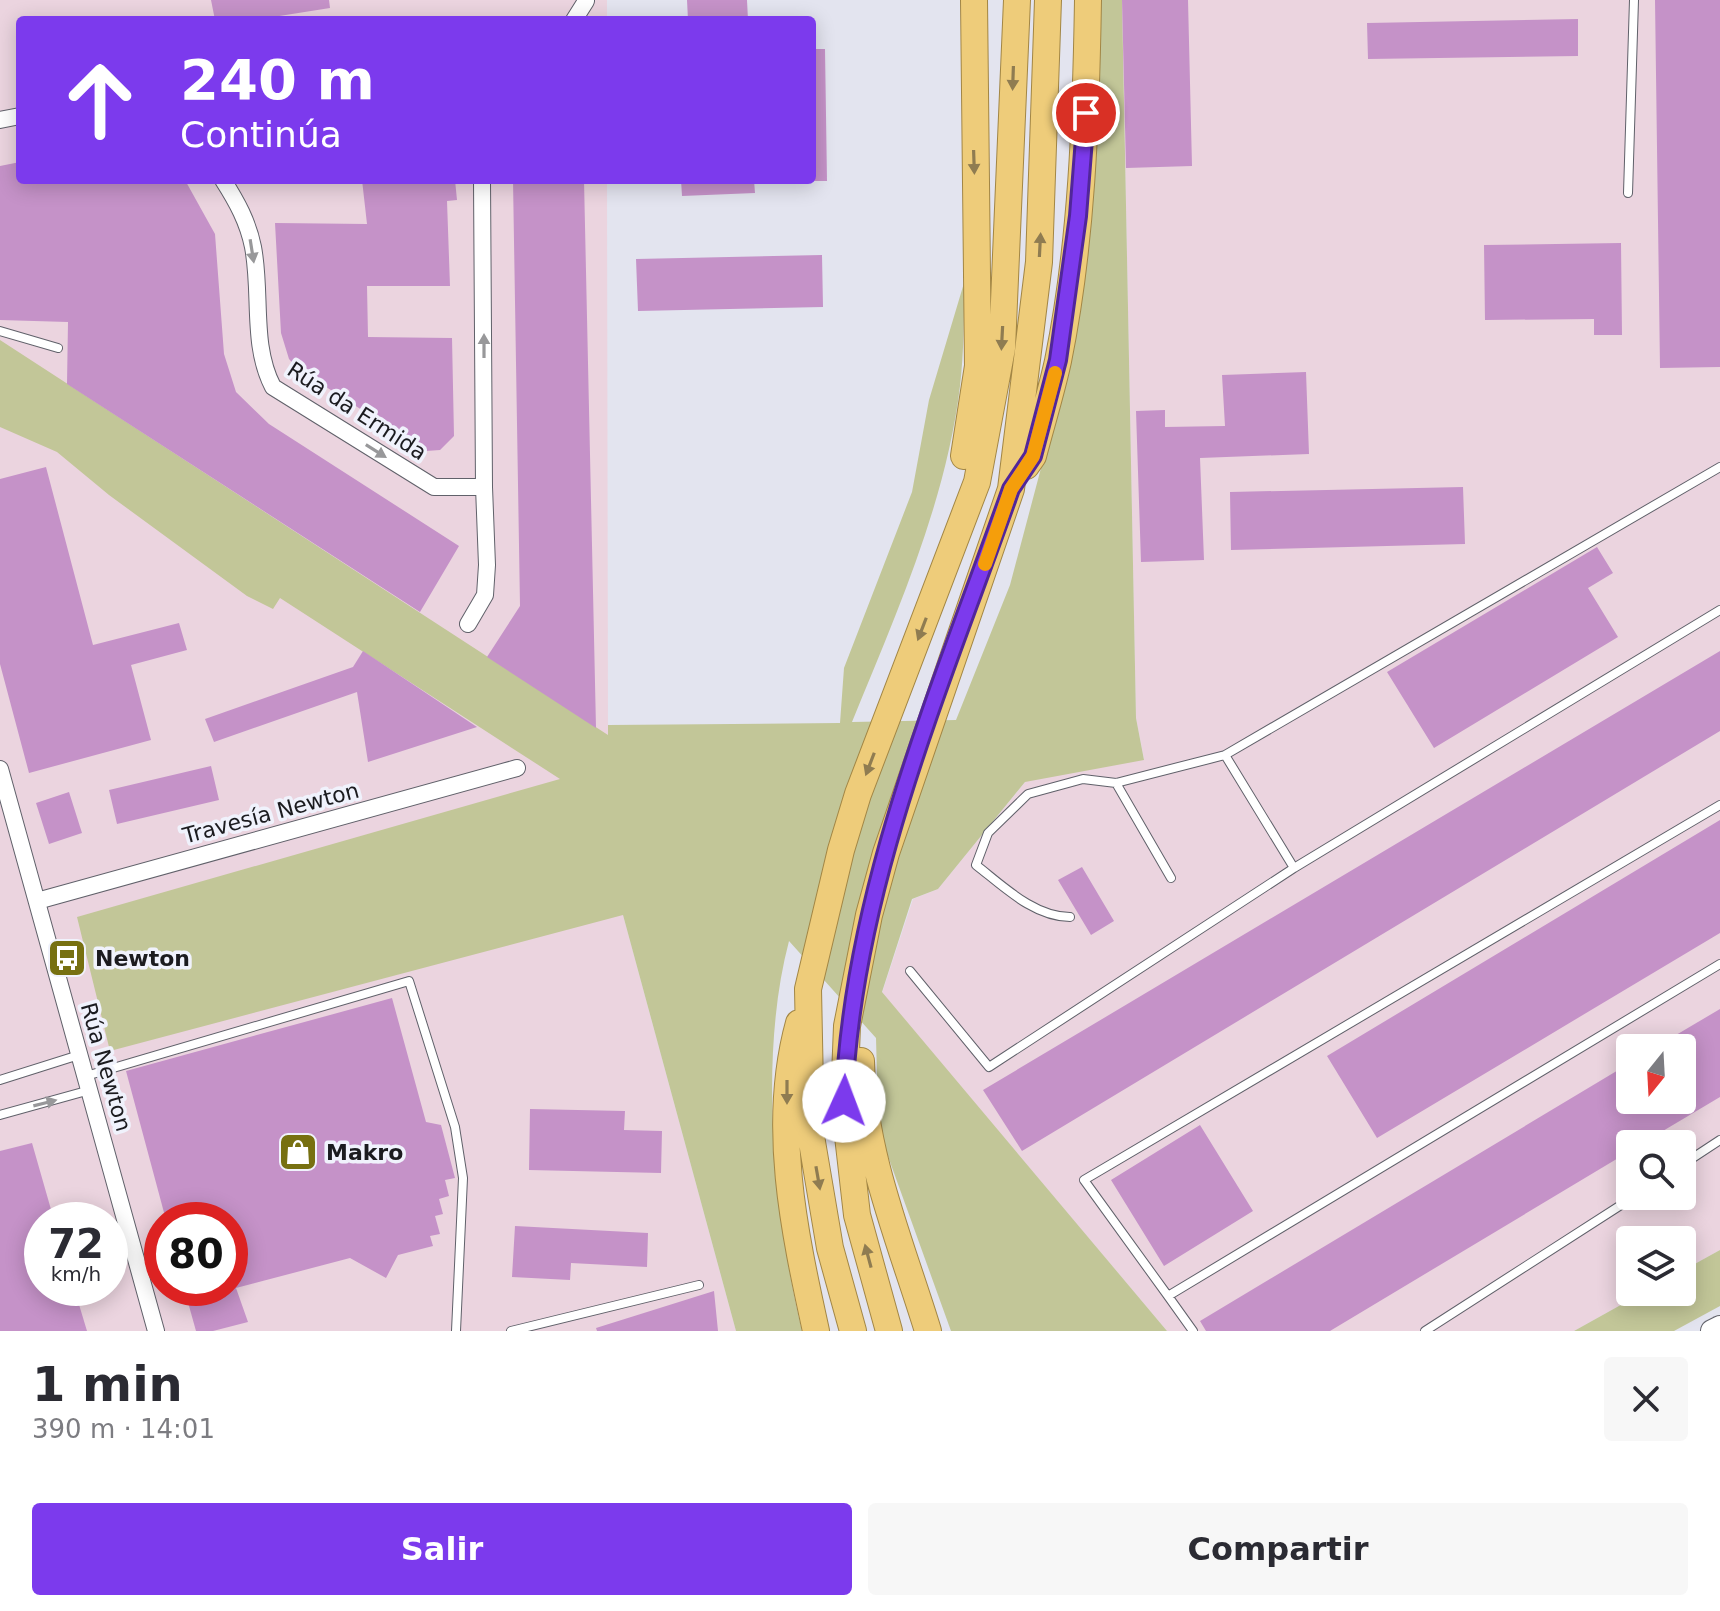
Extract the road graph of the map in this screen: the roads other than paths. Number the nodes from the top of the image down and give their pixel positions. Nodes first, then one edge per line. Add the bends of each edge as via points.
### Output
1 (974, 0) edge
2 (1017, 0) edge
3 (1048, 0) edge
4 (1088, 0) edge
5 (1634, 0) edge
6 (226, 184) edge
7 (482, 184) edge
8 (1628, 193) dead end
9 (0, 331) edge
10 (58, 348) dead end
11 (1720, 467) edge
12 (484, 487) junction
13 (1011, 489) junction
14 (946, 567) junction
15 (1720, 610) edge
16 (468, 624) dead end
17 (1225, 755) junction
18 (517, 768) dead end
19 (0, 769) edge
20 (1116, 783) junction
21 (1720, 805) edge
22 (1294, 868) junction
23 (1171, 878) dead end
24 (37, 901) junction
25 (1070, 917) dead end
26 (864, 941) junction
27 (1720, 964) edge
28 (910, 971) dead end
29 (808, 989) junction
30 (80, 1055) junction
31 (0, 1080) edge
32 (88, 1083) junction
33 (0, 1115) edge
34 (1720, 1140) edge
35 (1696, 1156) edge
36 (1616, 1208) edge
37 (699, 1285) dead end
38 (1168, 1296) junction
39 (815, 1327) edge
40 (1720, 1327) edge
41 (156, 1331) edge
42 (456, 1331) edge
43 (511, 1331) edge
44 (853, 1331) edge
45 (889, 1331) edge
46 (928, 1331) edge
47 (1193, 1331) edge
48 (1425, 1331) edge
49 (1712, 1331) edge

1 -> 14 highway via 978,366
2 -> 14 highway via 1002,348 977,482
13 -> 3 highway via 1039,262
4 - 13 highway via 1078,216 1058,360 1033,456
5 - 8 lane
6 -> 12 street, Rúa da Ermida via 243,210 253,248 263,367 273,387 434,487
12 -> 7 street
9 - 10 lane
11 - 17 lane
12 - 16 street via 485,595
13 - 26 highway via 886,853
14 -> 29 highway via 845,836
15 - 22 lane
17 - 20 lane
17 - 22 lane
18 - 24 street, Travesía Newton
19 - 24 street, Rúa Newton
20 - 23 lane
20 - 25 lane via 1083,779 1028,794 988,833 976,865 1033,907
21 - 38 lane via 1084,1180
22 - 28 lane via 989,1067
24 - 30 street, Rúa Newton
45 -> 26 highway via 857,1215 844,1101 847,1026
26 - 46 highway via 860,1045 865,1120
27 - 38 lane
29 -> 39 highway via 786,1082 789,1203
29 -> 44 highway via 811,1136 830,1248
30 - 31 lane
30 - 32 street, Rúa Newton
33 -> 32 lane
32 - 41 street, Rúa Newton
32 - 42 lane via 409,981 455,1127 463,1178
34 - 35 lane
36 - 48 lane
37 - 43 lane
38 - 47 lane
40 - 49 main road

